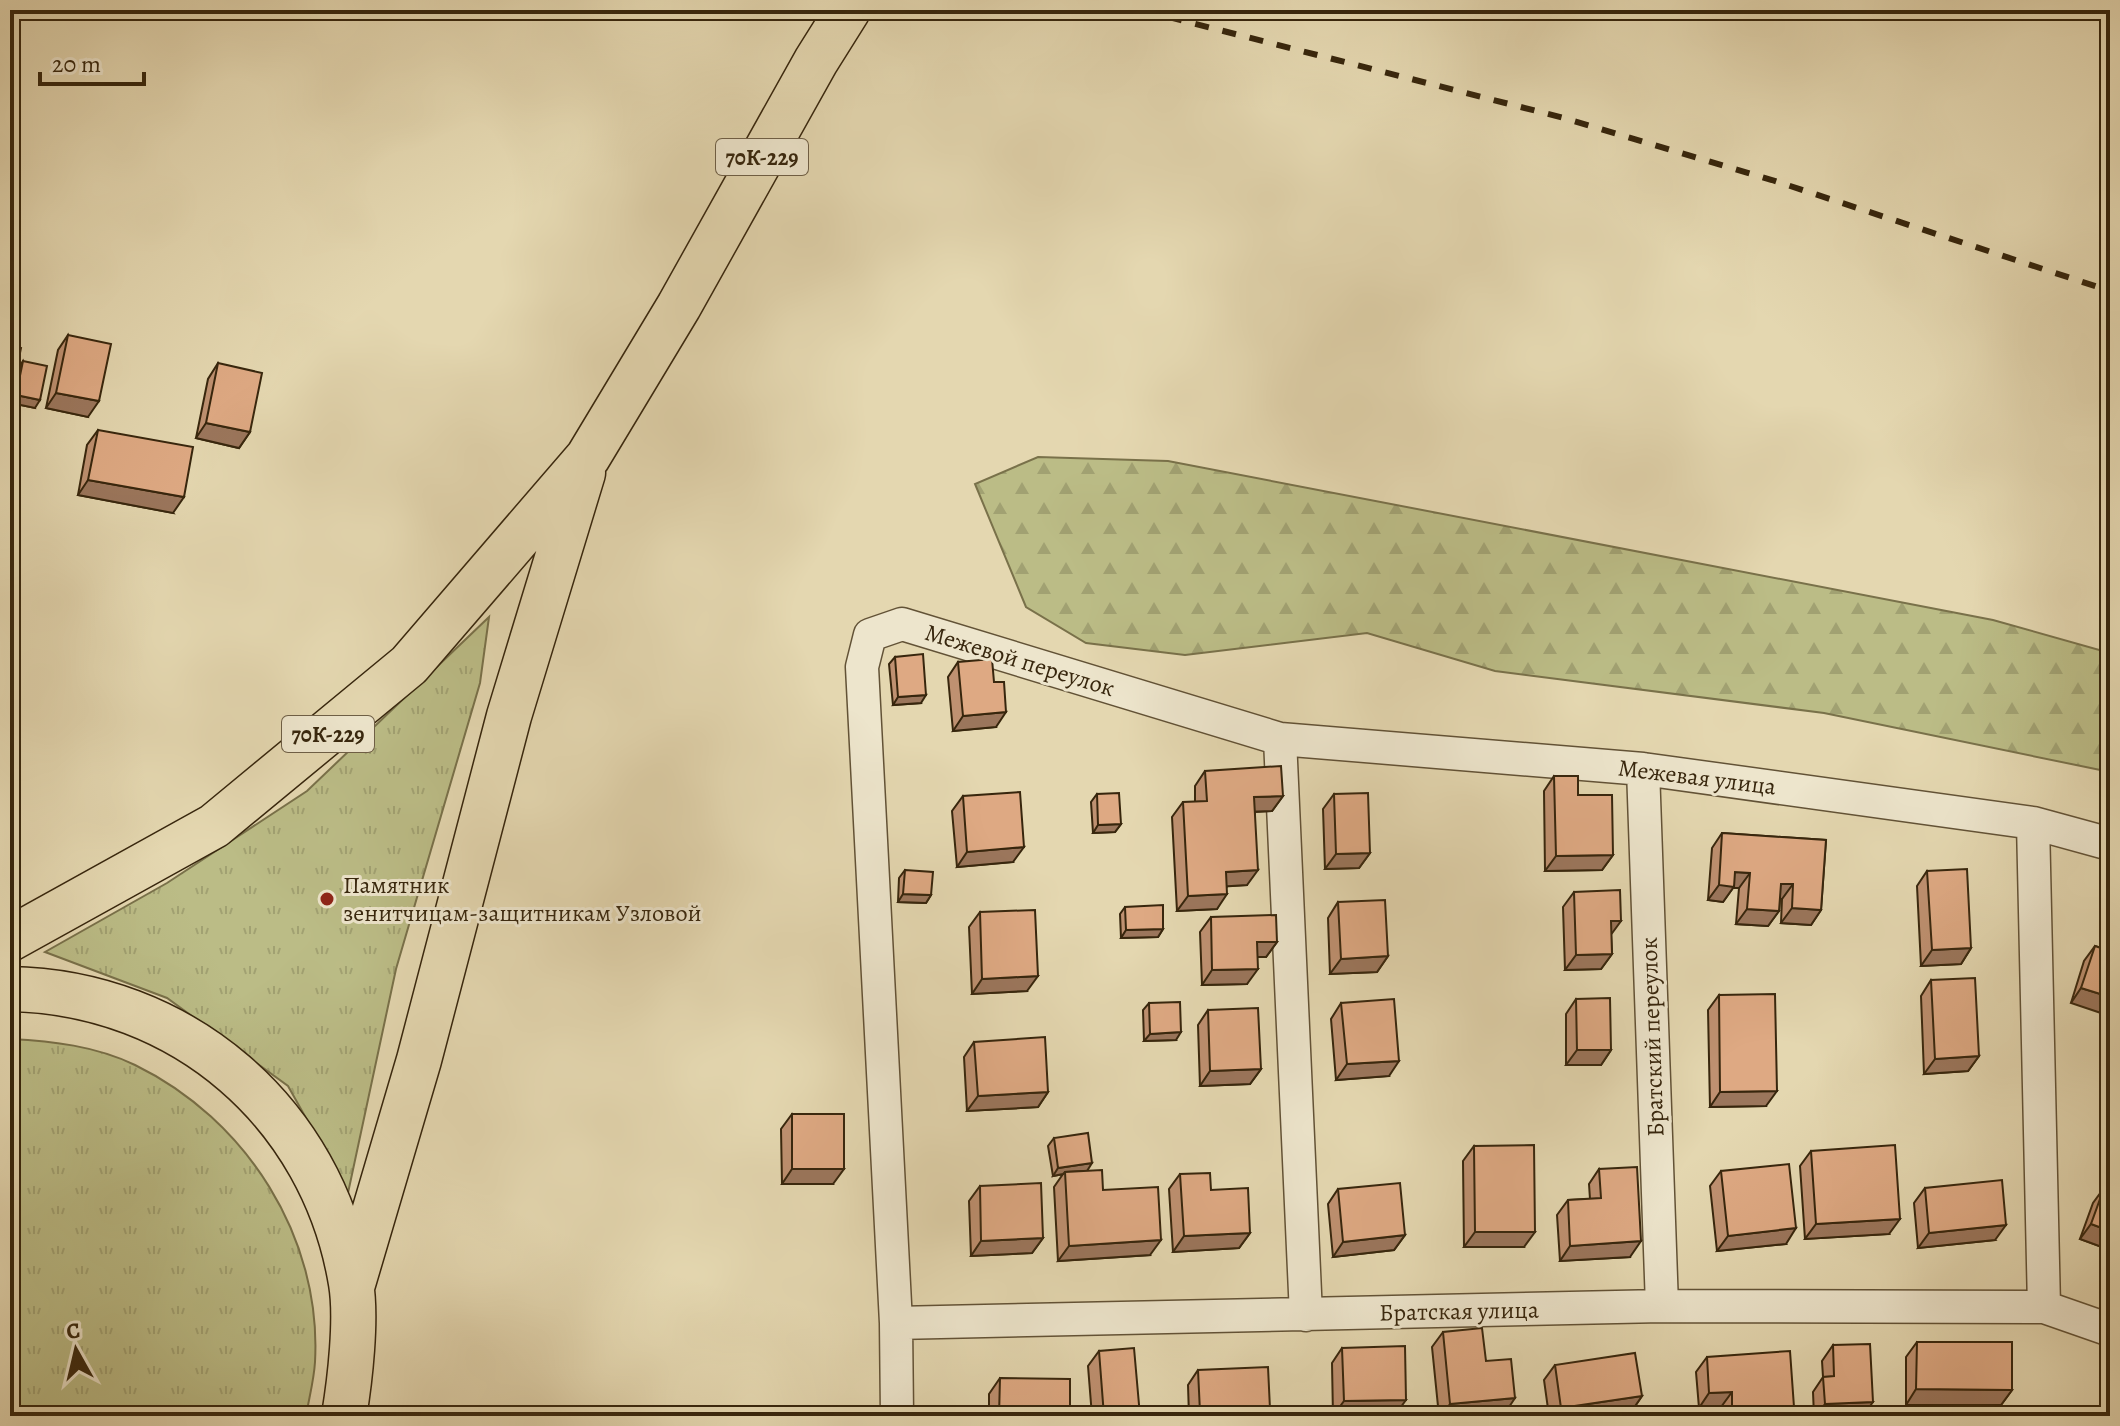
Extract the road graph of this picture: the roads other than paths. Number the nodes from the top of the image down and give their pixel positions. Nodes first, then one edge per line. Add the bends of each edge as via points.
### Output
1 (848, 10) edge
2 (588, 457) junction
3 (1280, 739) junction
4 (1643, 769) junction
5 (2033, 823) junction
6 (2110, 844) edge
7 (10, 939) edge
8 (10, 989) edge
9 (352, 1287) junction
10 (1662, 1306) junction
11 (2044, 1307) junction
12 (1306, 1315) junction
13 (896, 1323) junction
14 (2110, 1330) edge
15 (344, 1416) edge
16 (897, 1416) edge

1 - 2 main road, 70К-229
2 - 7 main road, 70К-229 via 409,665 316,744 214,826
2 - 9 main road, 70К-229 via 509,716 419,1060
3 - 4 street, Межевая улица
3 - 12 street
3 - 13 street, Межевой переулок via 902,624 870,635 862,667
4 - 5 street, Межевая улица
4 - 10 street, Братский переулок
5 - 6 street, Межевая улица
5 - 11 street
8 - 9 main road, 70К-229 via 90,998 140,1014 186,1037 229,1068 299,1145 339,1227
9 - 15 main road, 70К-229
10 - 11 street, Братская улица
10 - 12 street, Братская улица
11 - 14 street, Братская улица
12 - 13 street, Братская улица
13 - 16 street

